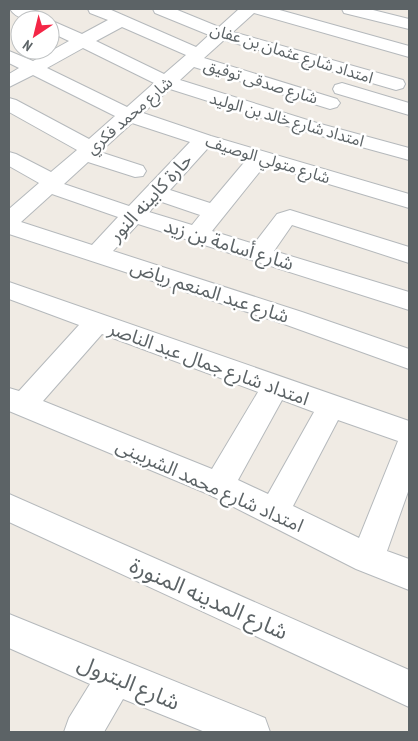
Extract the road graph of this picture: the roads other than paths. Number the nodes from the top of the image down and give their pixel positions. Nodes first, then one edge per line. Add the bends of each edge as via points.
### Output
1 (96, 9) edge
2 (161, 9) edge
3 (350, 9) edge
4 (248, 10) edge
5 (121, 20) junction
6 (409, 24) edge
7 (60, 30) edge
8 (221, 34) junction
9 (82, 41) junction
10 (409, 52) edge
11 (9, 56) edge
12 (195, 57) junction
13 (32, 68) junction
14 (356, 72) junction
15 (9, 81) edge
16 (166, 82) junction
17 (396, 84) dead end
18 (336, 96) junction
19 (9, 104) edge
20 (409, 109) edge
21 (128, 116) junction
22 (310, 127) junction
23 (204, 140) junction
24 (88, 151) junction
25 (409, 154) edge
26 (260, 157) junction
27 (9, 158) edge
28 (135, 171) dead end
29 (51, 184) junction
30 (155, 192) junction
31 (409, 200) edge
32 (215, 212) junction
33 (134, 215) junction
34 (9, 221) edge
35 (9, 226) edge
36 (197, 234) junction
37 (260, 253) junction
38 (97, 254) junction
39 (409, 255) edge
40 (14, 299) edge
41 (409, 301) edge
42 (97, 322) junction
43 (409, 360) edge
44 (275, 387) junction
45 (17, 402) edge
46 (331, 407) junction
47 (409, 433) edge
48 (409, 448) edge
49 (219, 485) junction
50 (9, 507) edge
51 (274, 512) junction
52 (368, 558) junction
53 (409, 575) edge
54 (9, 631) edge
55 (115, 677) junction
56 (409, 689) edge
57 (213, 725) edge
58 (83, 732) edge
59 (251, 732) edge

1 - 5 street, شارع صدقى توفيق
2 - 8 street, امتداد شارع عثمان بن عفان
3 - 6 street
4 - 8 street, شارع محمد فكري
4 - 10 street
5 - 9 street
5 - 12 street, شارع صدقى توفيق
7 - 9 street, امتداد شارع خالد بن الوليد
8 - 12 street, شارع محمد فكري
8 - 14 street, امتداد شارع عثمان بن عفان
9 - 13 street
9 - 16 street, امتداد شارع خالد بن الوليد
11 - 13 street, شارع متولي الوصيف
12 - 16 street, شارع محمد فكري
12 - 18 street, شارع صدقى توفيق
13 - 15 street
13 - 21 street, شارع متولي الوصيف
14 - 17 street, امتداد شارع عثمان بن عفان
14 - 18 street
16 - 21 street, شارع محمد فكري
16 - 22 street, امتداد شارع خالد بن الوليد
18 - 20 street, شارع صدقى توفيق
18 - 22 street
19 - 24 street
21 - 23 street, شارع متولي الوصيف
21 - 24 street, شارع محمد فكري
22 - 25 street, امتداد شارع خالد بن الوليد
23 - 26 street, شارع متولي الوصيف
23 - 30 street, حارة كابينه النور
24 - 28 street
24 - 29 street, شارع محمد فكري
26 - 31 street, شارع متولي الوصيف
26 - 32 street
27 - 29 street, شارع أسامة بن زيد
29 - 33 street, شارع أسامة بن زيد
29 - 34 street, شارع محمد فكري
30 - 32 street
30 - 33 street, حارة كابينه النور
32 - 36 street
33 - 36 street, شارع أسامة بن زيد
33 - 38 street, حارة كابينه النور
35 - 38 street, شارع عبد المنعم رياض
36 - 37 street, شارع أسامة بن زيد
37 - 39 street via 285,219 290,217
37 - 41 street, شارع أسامة بن زيد
38 - 43 street, شارع عبد المنعم رياض
40 - 42 street, امتداد شارع جمال عبد الناصر
42 - 44 street, امتداد شارع جمال عبد الناصر
42 - 45 street
44 - 46 street, امتداد شارع جمال عبد الناصر
44 - 49 street
45 - 49 street, امتداد شارع محمد الشربينى
46 - 47 street, امتداد شارع جمال عبد الناصر
46 - 51 street
48 - 52 street
49 - 51 street, امتداد شارع محمد الشربينى
50 - 56 street, شارع المدينه المنورة
51 - 52 street, امتداد شارع محمد الشربينى
52 - 53 street, امتداد شارع محمد الشربينى
54 - 55 street, شارع البترول
55 - 57 street, شارع البترول
55 - 58 street
57 - 59 street, شارع البترول

